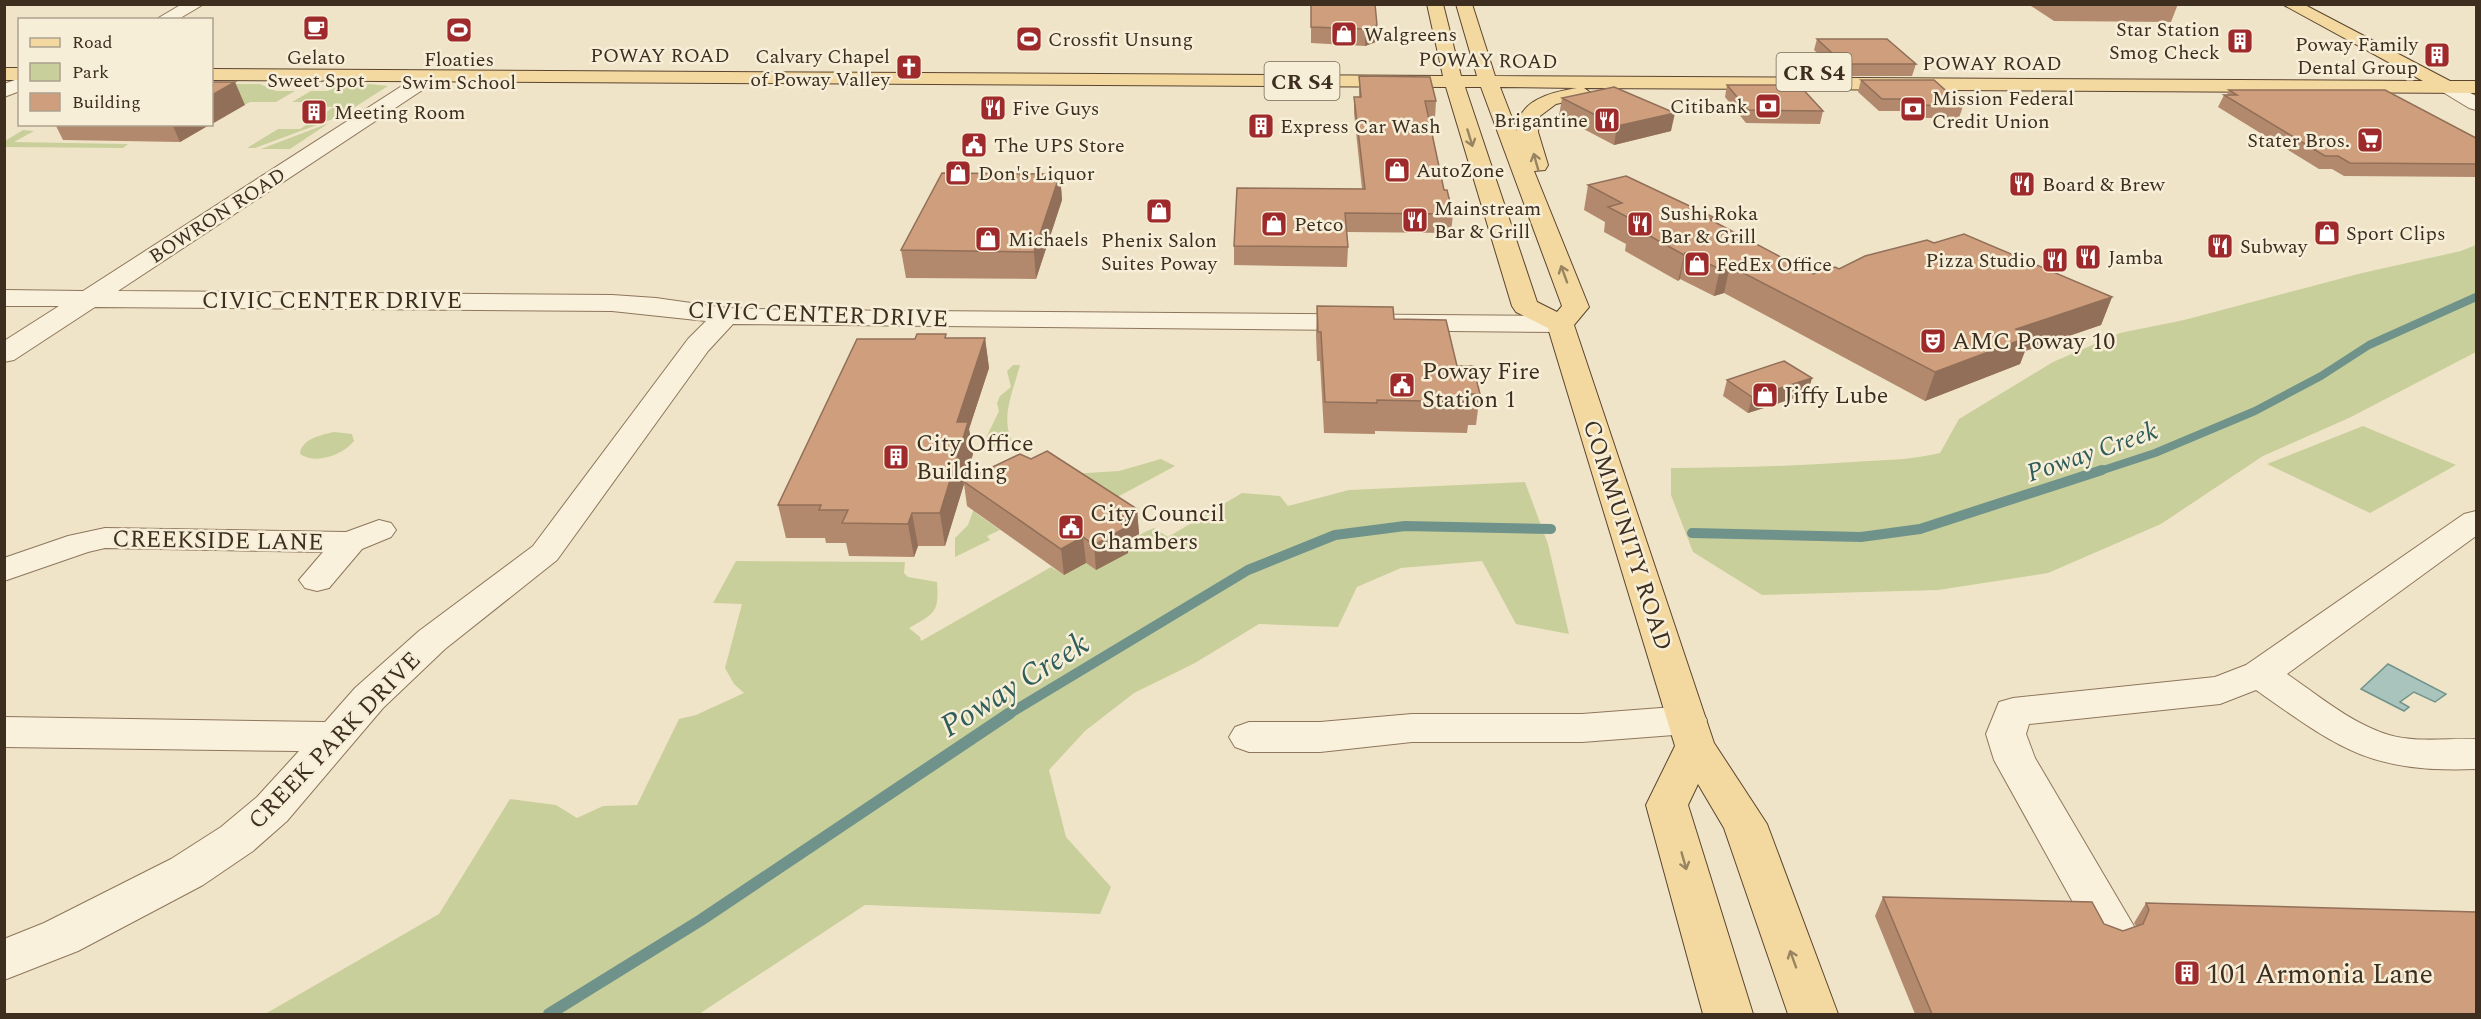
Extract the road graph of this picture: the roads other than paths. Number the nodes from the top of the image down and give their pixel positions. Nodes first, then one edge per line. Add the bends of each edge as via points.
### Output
1 (196, 4) edge
2 (1435, 4) edge
3 (1464, 4) edge
4 (2290, 4) edge
5 (167, 18) edge
6 (213, 64) edge
7 (294, 65) junction
8 (561, 66) junction
9 (606, 66) junction
10 (1175, 69) junction
11 (213, 73) edge
12 (213, 73) edge
13 (829, 73) junction
14 (1451, 76) junction
15 (2427, 76) junction
16 (2476, 76) edge
17 (429, 77) junction
18 (493, 77) junction
19 (1487, 77) junction
20 (1938, 79) junction
21 (1000, 80) junction
22 (18, 85) edge
23 (1716, 85) junction
24 (2448, 87) junction
25 (2476, 87) edge
26 (4, 91) edge
27 (2476, 104) edge
28 (1490, 194) junction
29 (1543, 217) junction
30 (1554, 247) junction
31 (4, 298) edge
32 (88, 298) junction
33 (726, 316) junction
34 (1560, 324) junction
35 (4, 354) edge
36 (2476, 521) edge
37 (4, 570) edge
38 (317, 580) dead end
39 (2260, 674) junction
40 (4, 732) edge
41 (1691, 733) junction
42 (335, 737) junction
43 (1249, 737) dead end
44 (2476, 754) edge
45 (2112, 928) edge
46 (4, 960) edge
47 (1728, 1014) edge
48 (1813, 1014) edge

1 - 5 street
2 - 14 main road
3 - 19 main road
4 - 15 main road
6 - 7 main road, POWAY ROAD / CR S4
7 - 8 main road, POWAY ROAD / CR S4
7 - 11 main road via 275,70
8 - 9 main road, POWAY ROAD / CR S4
8 - 17 main road via 450,71
9 - 13 main road, POWAY ROAD / CR S4
9 - 18 main road via 592,72
10 - 13 main road, POWAY ROAD / CR S4 via 978,68 939,73
10 - 14 main road, POWAY ROAD / CR S4
10 - 21 main road via 1151,75 1056,75
12 - 17 main road, POWAY ROAD / CR S4
13 - 18 main road, POWAY ROAD / CR S4 via 666,78
13 - 21 main road, POWAY ROAD / CR S4
14 - 19 main road, POWAY ROAD / CR S4
14 - 21 main road, POWAY ROAD / CR S4
14 -> 28 main road
15 - 16 main road
15 - 20 main road via 2103,74 1966,78 1950,82
15 - 24 main road
17 - 18 main road, POWAY ROAD / CR S4
17 - 32 street, BOWRON ROAD
19 - 20 main road, POWAY ROAD / CR S4
19 - 23 main road, POWAY ROAD / CR S4
19 - 29 main road
20 - 23 main road, POWAY ROAD / CR S4
20 - 24 main road, POWAY ROAD / CR S4
22 - 26 street
29 -> 23 main road via 1549,202 1528,123 1538,107 1589,91
24 - 25 main road, POWAY ROAD / CR S4
24 - 27 street
28 - 30 main road via 1514,203 1525,229
28 - 34 main road via 1525,306
29 - 30 main road
34 -> 30 main road via 1576,307
31 - 32 street, CIVIC CENTER DRIVE
32 - 33 street, CIVIC CENTER DRIVE via 612,303
32 - 35 street, BOWRON ROAD
33 - 34 street, CIVIC CENTER DRIVE
33 - 42 street, CREEK PARK DRIVE via 698,345 545,553 432,640 369,698
34 - 41 main road, COMMUNITY ROAD
36 - 39 street
37 - 38 street, CREEKSIDE LANE via 105,538 364,536
39 - 44 street via 2344,730 2379,747 2413,753
39 - 45 street via 2220,690 2013,712 2006,734 2015,760
40 - 42 street
41 - 43 street via 1582,728 1412,728 1320,737
41 -> 47 main road via 1667,805
48 -> 41 main road, COMMUNITY ROAD via 1745,824
42 - 46 street, CREEK PARK DRIVE via 272,809 229,844 140,897 61,937

